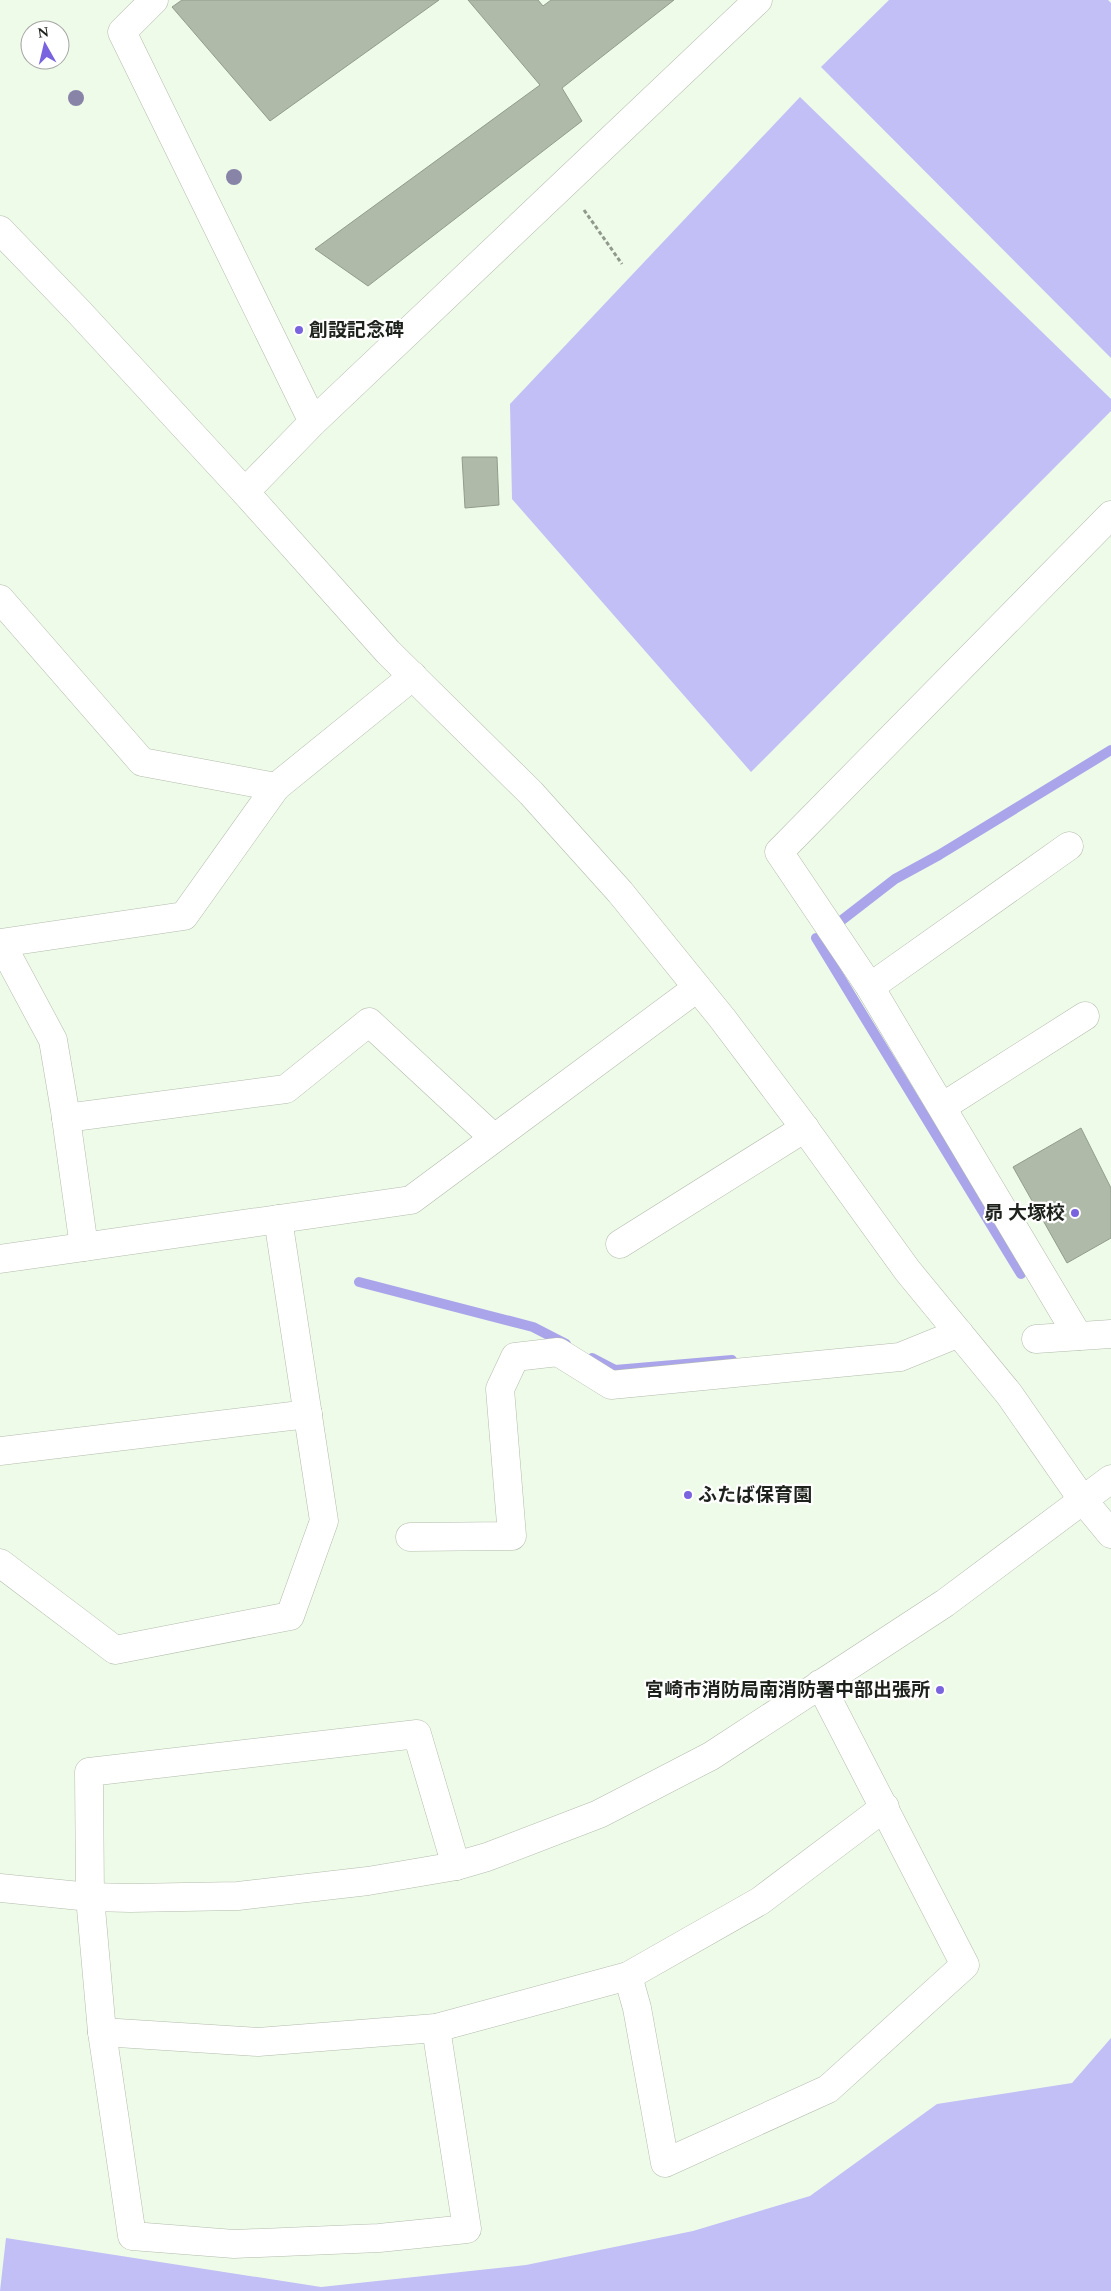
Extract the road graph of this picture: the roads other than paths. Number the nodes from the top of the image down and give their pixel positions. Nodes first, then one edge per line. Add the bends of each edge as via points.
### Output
1 (154, 0) edge
2 (758, 0) edge
3 (0, 230) edge
4 (313, 422) junction
5 (246, 492) junction
6 (1111, 515) edge
7 (0, 599) edge
8 (413, 676) junction
9 (276, 787) junction
10 (1069, 846) dead end
11 (870, 987) junction
12 (697, 988) junction
13 (1086, 1016) dead end
14 (942, 1108) junction
15 (66, 1118) junction
16 (805, 1128) junction
17 (494, 1138) junction
18 (278, 1219) junction
19 (620, 1244) dead end
20 (84, 1247) junction
21 (0, 1259) edge
22 (959, 1333) junction
23 (1111, 1334) edge
24 (1078, 1336) junction
25 (1036, 1339) dead end
26 (308, 1414) junction
27 (0, 1451) edge
28 (1111, 1479) edge
29 (1082, 1499) junction
30 (1111, 1534) edge
31 (410, 1537) dead end
32 (0, 1563) edge
33 (820, 1684) junction
34 (885, 1807) junction
35 (456, 1866) junction
36 (0, 1888) edge
37 (90, 1897) junction
38 (628, 1976) junction
39 (436, 2028) junction
40 (102, 2032) junction

1 - 4 street via 122,32
2 - 4 street
3 - 5 street
4 - 5 street
5 - 8 street
6 - 11 street via 779,852
7 - 9 street via 142,762
8 - 9 street
8 - 12 street via 531,793 620,892
9 - 15 street via 184,916 1,943 53,1040
10 - 11 street
11 - 14 street
12 - 16 street
12 - 17 street
13 - 14 street
14 - 24 street
15 - 17 street via 286,1089 369,1022
15 - 20 street
16 - 19 street
16 - 22 street via 908,1270
17 - 18 street via 411,1200
18 - 20 street
18 - 26 street
20 - 21 street
22 - 29 street via 1009,1394
22 - 31 street via 900,1357 611,1385 558,1352 515,1357 500,1388 512,1536
23 - 24 street
24 - 25 street
26 - 27 street
26 - 32 street via 324,1521 290,1616 115,1650
28 - 29 street
29 - 30 street
29 - 33 street via 945,1603
33 - 34 street
33 - 35 street via 711,1756 599,1814
34 - 38 street via 760,1901
34 - 38 street via 965,1965 828,2089 665,2163 637,2008
35 - 37 street via 368,1881 238,1896
35 - 37 street via 418,1734 89,1772
36 - 37 street
37 - 40 street
38 - 39 street
39 - 40 street via 258,2042
39 - 40 street via 467,2229 380,2238 234,2244 132,2236

